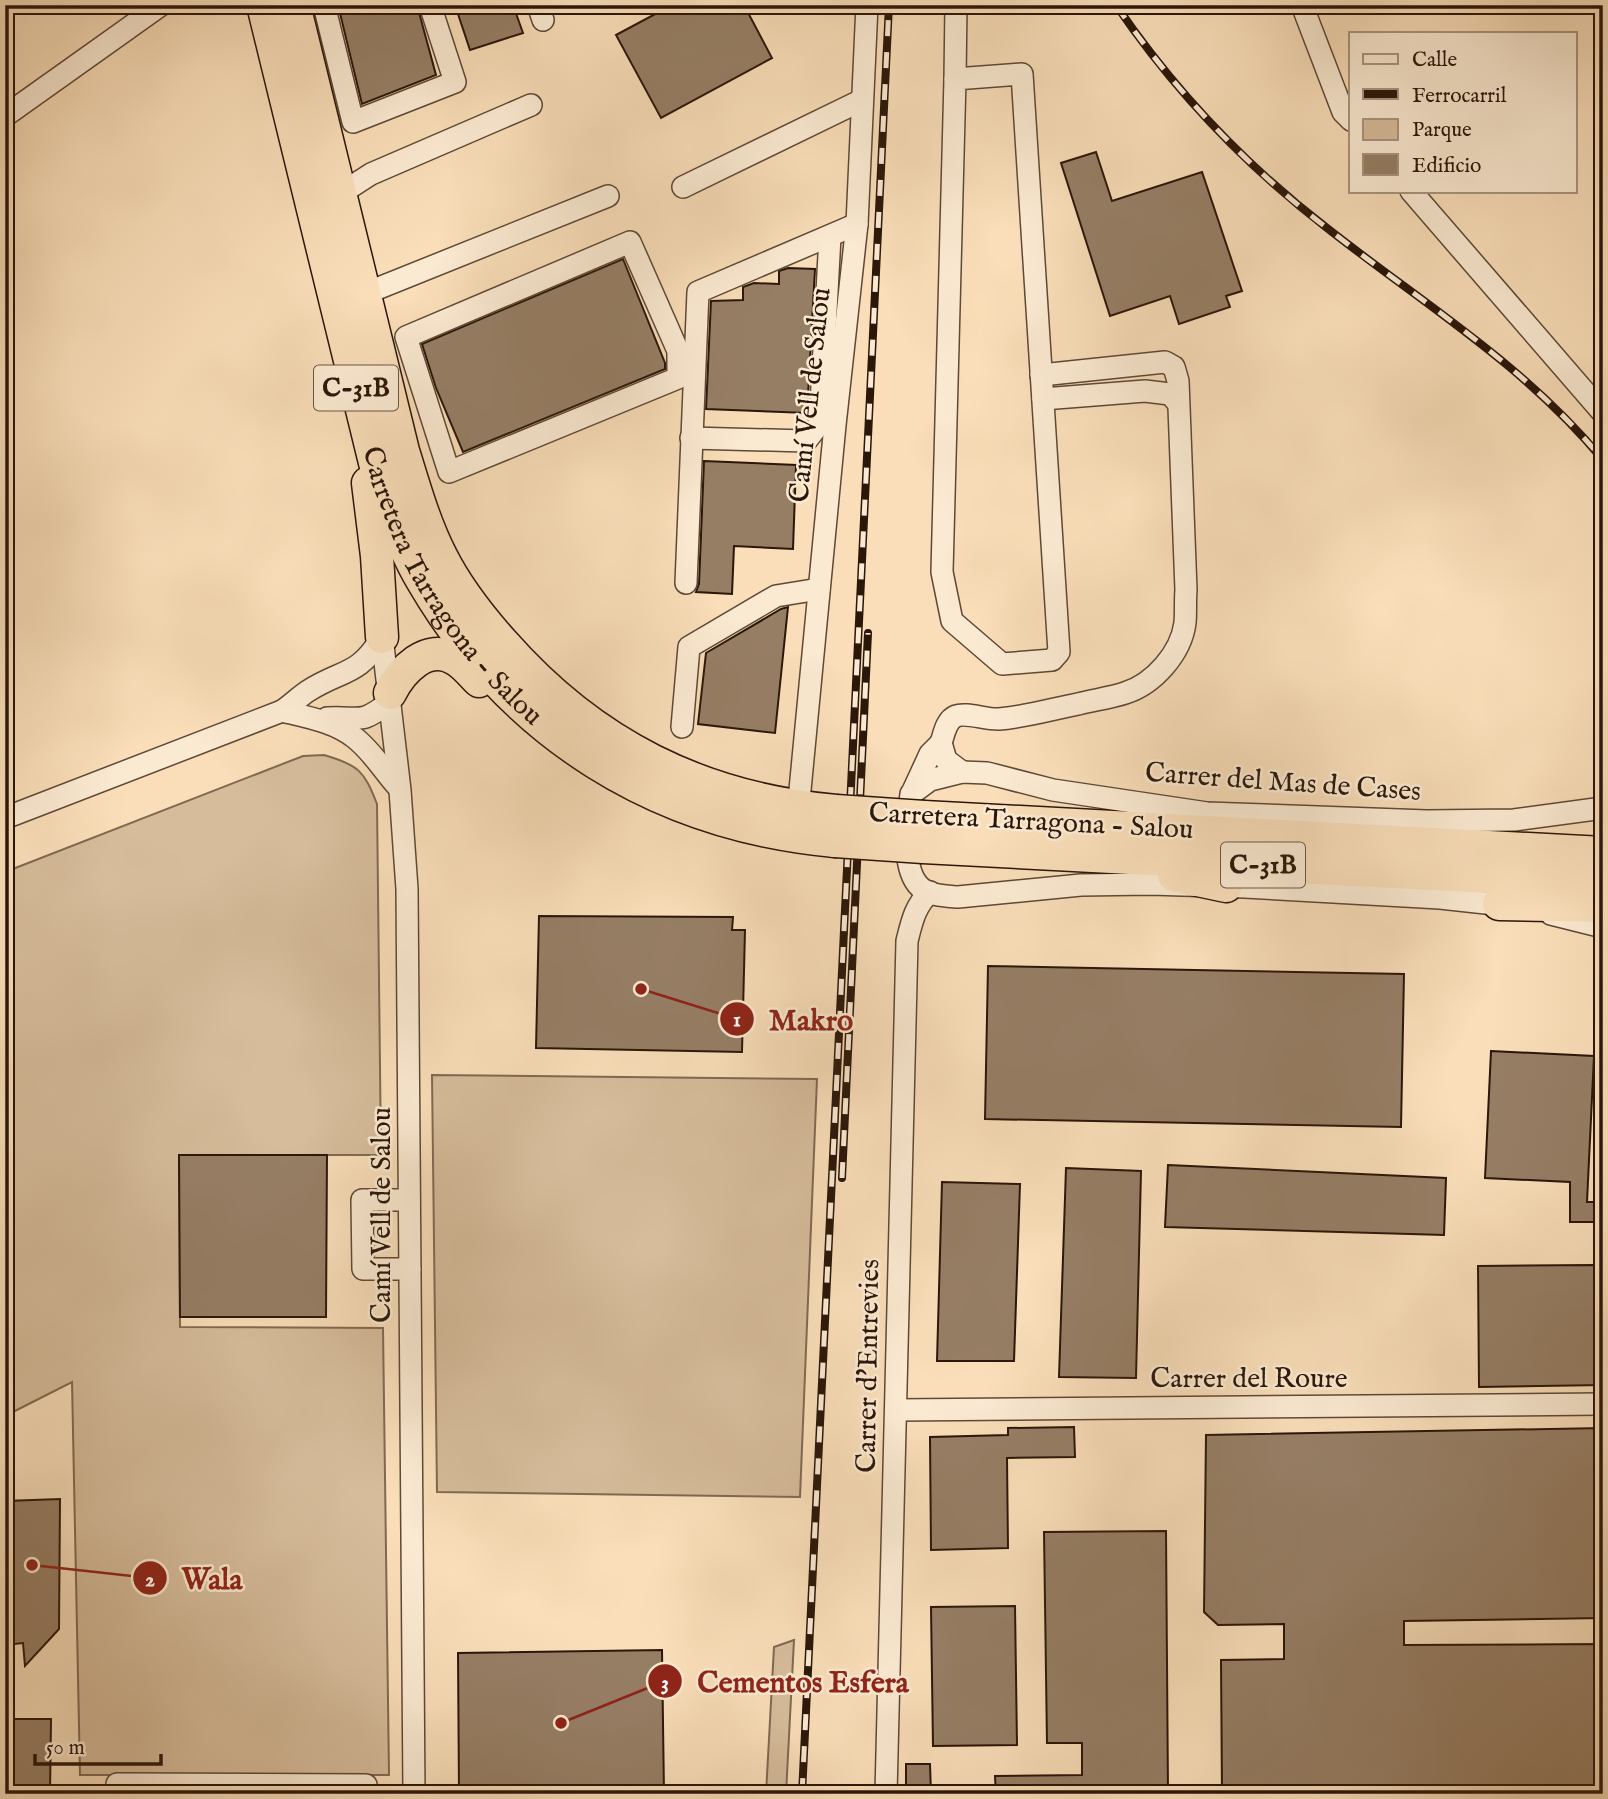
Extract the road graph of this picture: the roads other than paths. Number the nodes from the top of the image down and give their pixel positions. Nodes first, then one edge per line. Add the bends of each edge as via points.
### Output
1 (162, 5) edge
2 (263, 5) edge
3 (294, 5) edge
4 (324, 5) edge
5 (430, 5) edge
6 (867, 5) edge
7 (956, 5) edge
8 (1302, 5) edge
9 (322, 60) junction
10 (955, 79) junction
11 (862, 100) junction
12 (531, 106) dead end
13 (5, 116) edge
14 (1349, 118) edge
15 (683, 187) dead end
16 (1412, 192) edge
17 (340, 194) junction
18 (608, 196) dead end
19 (857, 224) junction
20 (830, 236) junction
21 (364, 294) junction
22 (413, 362) junction
23 (382, 365) junction
24 (1041, 375) junction
25 (358, 398) junction
26 (1042, 399) junction
27 (1178, 403) junction
28 (1603, 413) edge
29 (432, 417) junction
30 (399, 436) junction
31 (691, 438) junction
32 (685, 583) dead end
33 (819, 589) junction
34 (382, 637) junction
35 (338, 678) junction
36 (390, 694) junction
37 (282, 711) junction
38 (314, 719) junction
39 (542, 726) junction
40 (682, 727) dead end
41 (941, 743) junction
42 (962, 772) junction
43 (400, 790) junction
44 (1603, 808) edge
45 (820, 813) junction
46 (1207, 813) junction
47 (5, 818) edge
48 (1380, 820) junction
49 (1072, 823) junction
50 (917, 832) junction
51 (1540, 849) junction
52 (1042, 852) junction
53 (1603, 853) edge
54 (1603, 883) edge
55 (1226, 886) junction
56 (930, 892) junction
57 (1499, 904) junction
58 (1603, 906) edge
59 (1603, 927) edge
60 (907, 941) junction
61 (410, 1200) junction
62 (410, 1269) junction
63 (1603, 1404) edge
64 (896, 1410) junction
65 (117, 1794) edge
66 (367, 1794) edge
67 (414, 1794) edge
68 (886, 1794) edge

1 - 13 street
2 - 25 highway, Carretera Tarragona - Salou / C-31B
3 - 9 highway, Carretera Tarragona - Salou / C-31B
4 - 9 street
5 - 9 street via 455,82 353,122
6 - 11 street, Camí Vell de Salou
7 - 10 street
8 - 14 street
9 - 17 highway, Carretera Tarragona - Salou / C-31B
10 - 24 street via 1022,74
10 - 26 street via 942,572 953,621 1002,664 1052,660 1059,652
11 - 15 street
11 - 19 street, Camí Vell de Salou
12 - 17 street via 371,174
16 - 28 street
17 - 21 highway, Carretera Tarragona - Salou / C-31B
18 - 21 street
19 - 20 street
19 - 33 street, Camí Vell de Salou
20 - 31 street via 698,292
20 - 31 street via 820,423 806,441
21 - 23 highway, Carretera Tarragona - Salou / C-31B
22 - 23 street
22 - 29 street
22 - 29 street via 406,337 630,242 678,351 678,378 449,472
23 - 30 highway, Carretera Tarragona - Salou / C-31B
24 - 26 street
24 - 27 street via 1165,362 1174,367
25 - 34 highway
25 - 39 highway, Carretera Tarragona - Salou / C-31B via 380,482 421,579 473,653
26 - 27 street via 1145,391 1170,394
27 - 41 street via 1185,624 1168,660 1150,680 1126,693 1014,718 956,716 948,723
29 - 30 street
30 - 45 highway, Carretera Tarragona - Salou / C-31B via 440,555 482,620 534,678 584,720 683,776 723,791
31 - 32 street
33 - 40 street via 776,596 689,647
33 - 45 street, Camí Vell de Salou
34 - 35 street via 372,654
34 - 36 street, Camí Vell de Salou
35 - 36 street via 377,680
35 - 37 street via 310,690
36 - 38 street via 371,717
36 - 39 highway via 411,664 430,655 449,656 505,707
36 - 43 street, Camí Vell de Salou
37 - 38 street
37 - 47 street
38 - 43 street via 355,737
39 - 45 highway, Carretera Tarragona - Salou / C-31B via 588,759 662,799 761,831
41 - 42 street via 946,760
41 - 50 street via 930,754
42 - 46 street, Carrer del Mas de Cases / C-31B
42 - 50 street, Carrer del Mas de Cases / C-31B via 930,780
43 - 61 street, Camí Vell de Salou via 407,889
44 - 48 street, Carrer del Mas de Cases / C-31B via 1514,820
45 - 50 highway, Carretera Tarragona - Salou / C-31B, bridge
46 - 48 street, Carrer del Mas de Cases / C-31B
46 - 49 highway
48 - 51 highway
49 - 50 highway, Carretera Tarragona - Salou / C-31B
49 - 51 highway, Carretera Tarragona - Salou / C-31B
50 - 52 highway, Carretera Tarragona - Salou / C-31B
50 - 56 street via 920,887
50 - 60 street, Carrer d'Entrevies via 902,920
51 - 53 highway, Carretera Tarragona - Salou / C-31B
52 - 54 highway, Carretera Tarragona - Salou / C-31B
52 - 55 highway
55 - 56 street, C-31B via 1081,885 958,897
55 - 57 street, C-31B
56 - 60 street, Carrer d'Entrevies via 913,917
57 - 58 highway
57 - 59 street, C-31B
60 - 64 street, Carrer d'Entrevies
61 - 62 street, Camí Vell de Salou
61 - 62 street via 362,1200 363,1269
62 - 67 street, Camí Vell de Salou
63 - 64 street, Carrer del Roure
64 - 68 street, Carrer d'Entrevies
65 - 66 street via 117,1784 366,1785

